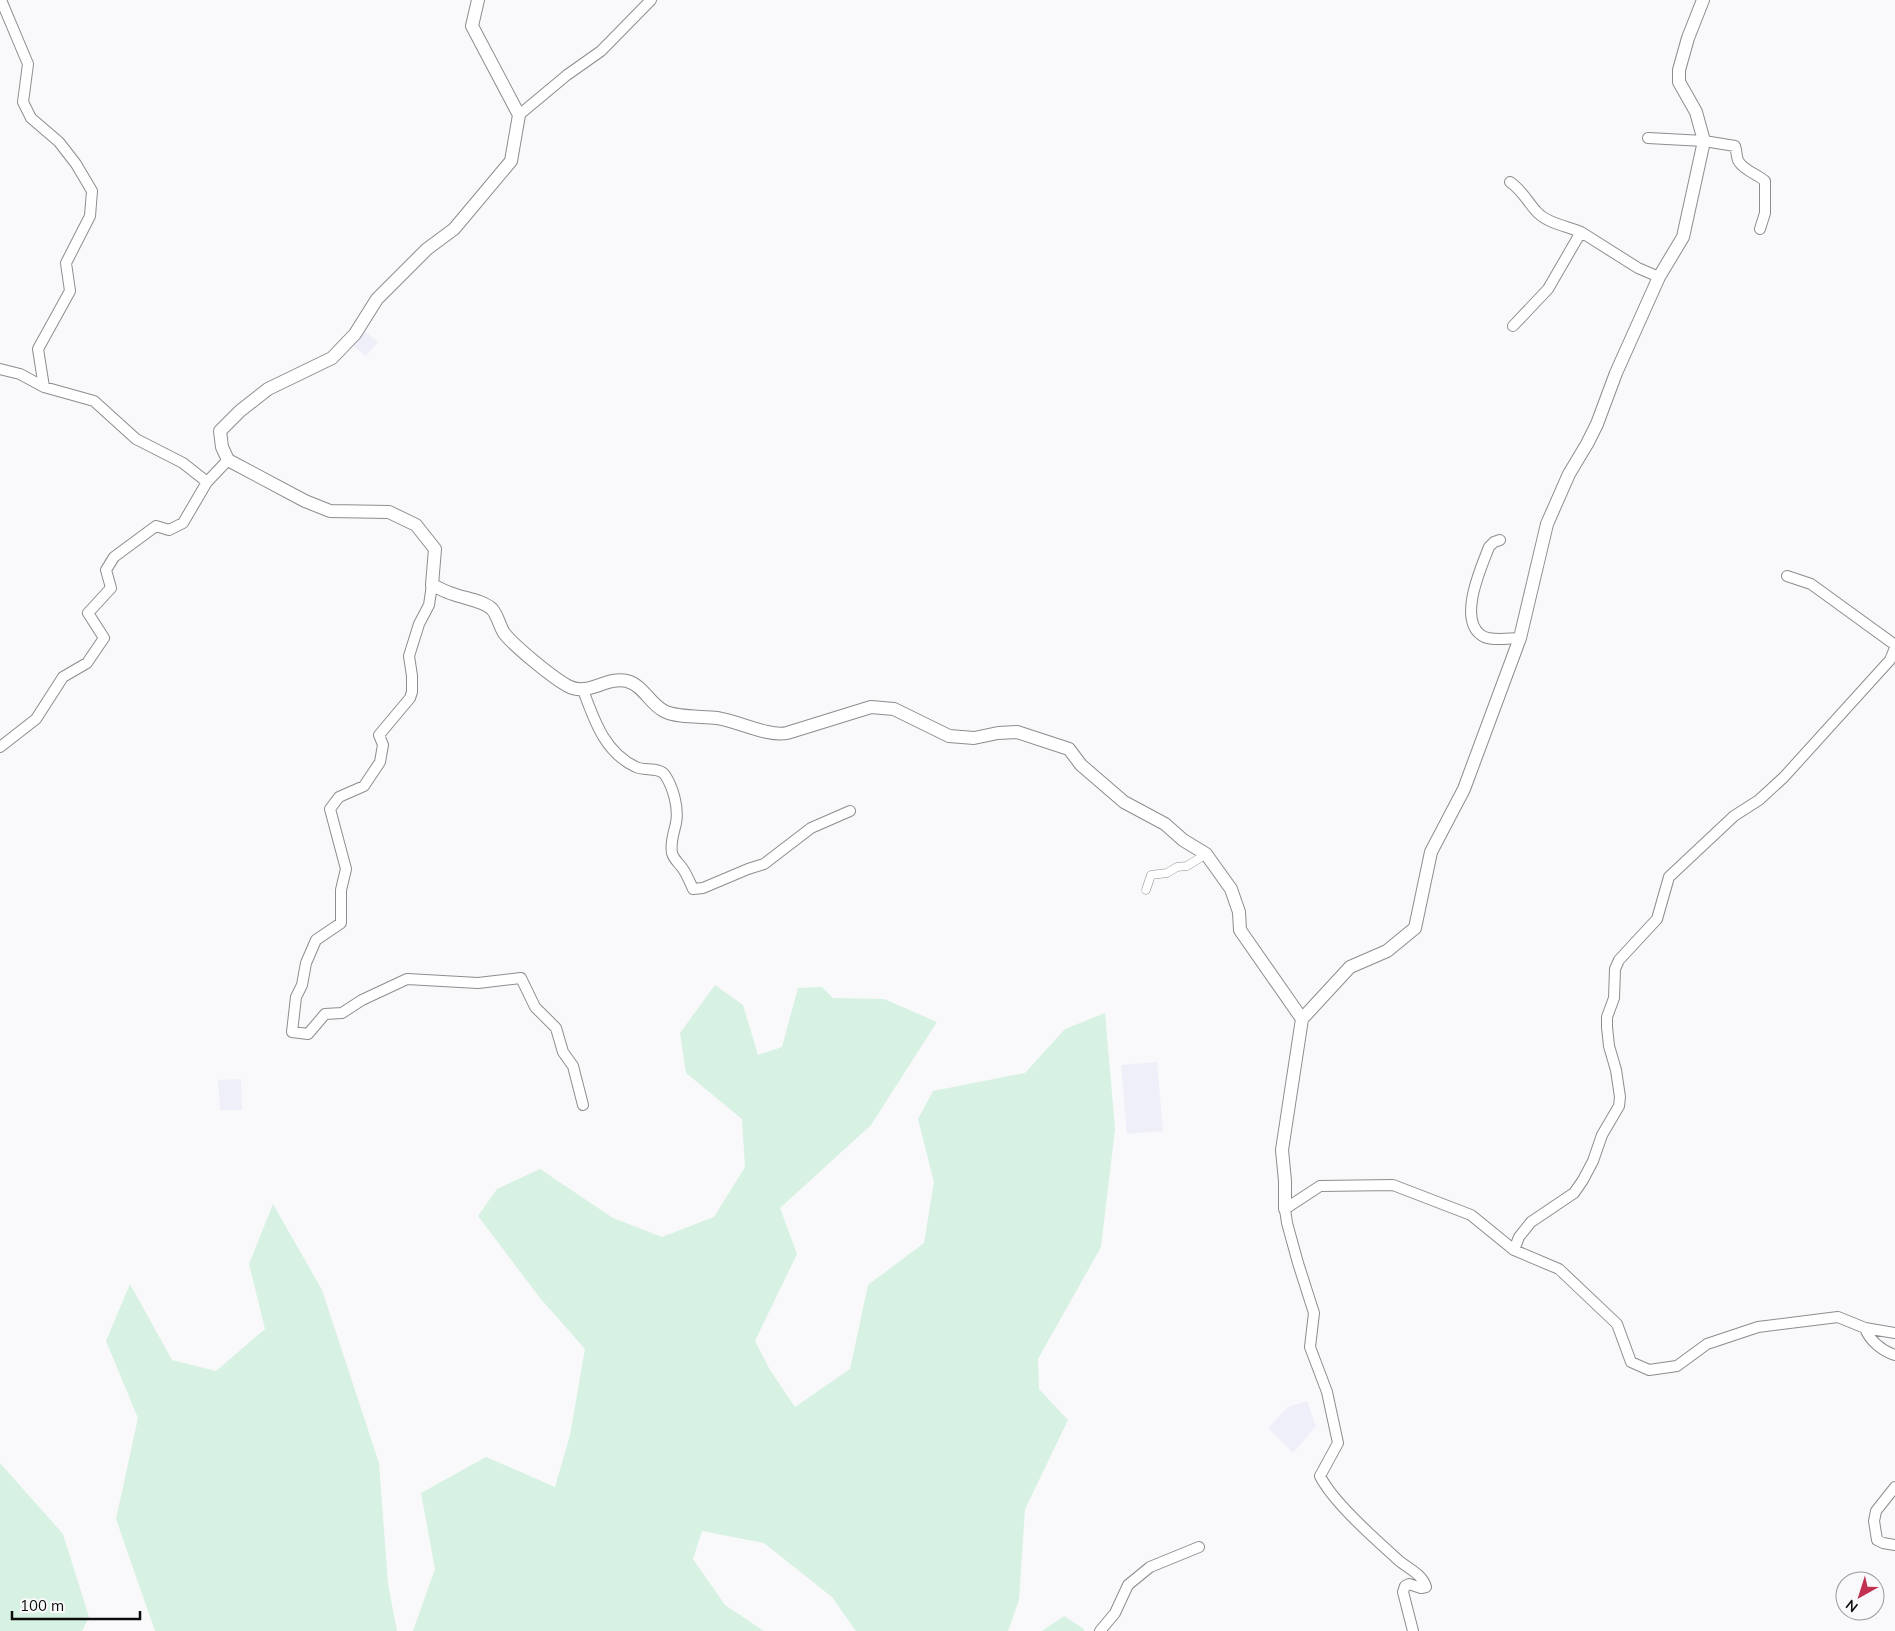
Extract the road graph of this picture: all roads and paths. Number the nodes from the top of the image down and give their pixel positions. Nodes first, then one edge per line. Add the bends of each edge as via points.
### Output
1 (1, 0) edge
2 (478, 0) edge
3 (651, 0) edge
4 (1704, 0) edge
5 (519, 115) junction
6 (1648, 138) dead end
7 (1704, 141) junction
8 (1510, 182) dead end
9 (1760, 229) dead end
10 (1582, 232) junction
11 (1659, 277) junction
12 (1513, 326) dead end
13 (0, 369) edge
14 (44, 387) junction
15 (228, 460) junction
16 (208, 482) junction
17 (1500, 540) dead end
18 (1787, 576) dead end
19 (432, 585) junction
20 (1520, 638) junction
21 (1895, 647) edge
22 (583, 690) junction
23 (0, 747) edge
24 (850, 811) dead end
25 (1206, 854) junction
26 (1146, 890) dead end
27 (1302, 1019) junction
28 (583, 1105) dead end
29 (1286, 1209) junction
30 (1514, 1250) junction
31 (1864, 1328) junction
32 (1895, 1333) edge
33 (1895, 1355) edge
34 (1895, 1487) edge
35 (1895, 1545) edge
36 (1198, 1547) dead end
37 (1100, 1631) edge
38 (1413, 1631) edge

1 - 14 street via 28,64 23,102 31,118 58,142 76,164 92,191 90,216 66,263 70,291 38,349
2 - 5 street via 472,26
3 - 5 street via 601,51
4 - 7 street via 1679,70 1679,82 1696,112
5 - 15 street via 511,161 454,229 427,249 377,299 355,334 332,358 268,389 220,431
6 - 7 street
7 - 9 street via 1735,146 1738,160 1765,181 1765,213
7 - 11 street via 1683,237
8 - 10 street via 1536,212 1549,221
10 - 11 street via 1638,268
10 - 12 street via 1548,289
11 - 20 street via 1616,372 1597,424 1546,524
13 - 14 street via 20,374
14 - 16 street via 94,401 136,439 183,463
15 - 16 street
15 - 19 street via 330,511 389,512 416,525 435,549
16 - 23 street via 183,523 169,530 156,526 114,557 106,570 111,588 88,613 104,638 87,663 63,677 36,719
17 - 20 street via 1489,547 1474,589 1470,614 1481,635
18 - 21 street via 1811,584
19 - 22 street via 487,605 494,610 503,631 515,645 561,682
19 - 28 street via 429,605 418,624 409,656 413,685 410,698 379,735 383,745 380,762 364,786 339,797 330,809 346,869 341,890 341,923 316,940 296,997 292,1032 308,1034 325,1014 342,1013 407,979 478,983 521,978 536,1007 556,1028 563,1052 573,1066
20 - 27 street via 1464,789 1431,852 1415,928 1387,951 1350,967
21 - 30 street via 1890,660 1784,777 1759,800 1734,816 1669,877 1656,919 1619,960 1615,969 1614,998 1607,1027 1619,1106 1574,1193 1531,1222
22 - 24 street via 598,728 613,750 637,768 665,775 676,807 671,844 673,854 693,889 764,864 811,828
22 - 25 street via 625,681 641,688 668,713 719,719 775,734 871,707 894,709 949,736 974,738 1017,732 1069,749 1081,765 1124,802 1165,824
25 - 26 street via 1187,866 1151,875
25 - 27 street via 1231,889 1239,912 1240,930
27 - 29 street via 1282,1150
29 - 30 street via 1320,1186 1394,1184 1471,1215
29 - 38 street via 1287,1223 1314,1313 1310,1347 1327,1392 1338,1443 1320,1476 1324,1485 1363,1526 1397,1559 1424,1579 1426,1587 1409,1584 1403,1592
30 - 31 street via 1559,1269 1617,1324 1631,1362 1649,1370 1677,1366 1707,1344 1758,1327 1838,1317
31 - 32 street
31 - 33 street via 1882,1349
34 - 35 street via 1876,1511 1874,1521 1877,1540
36 - 37 street via 1150,1567 1128,1585 1115,1613

